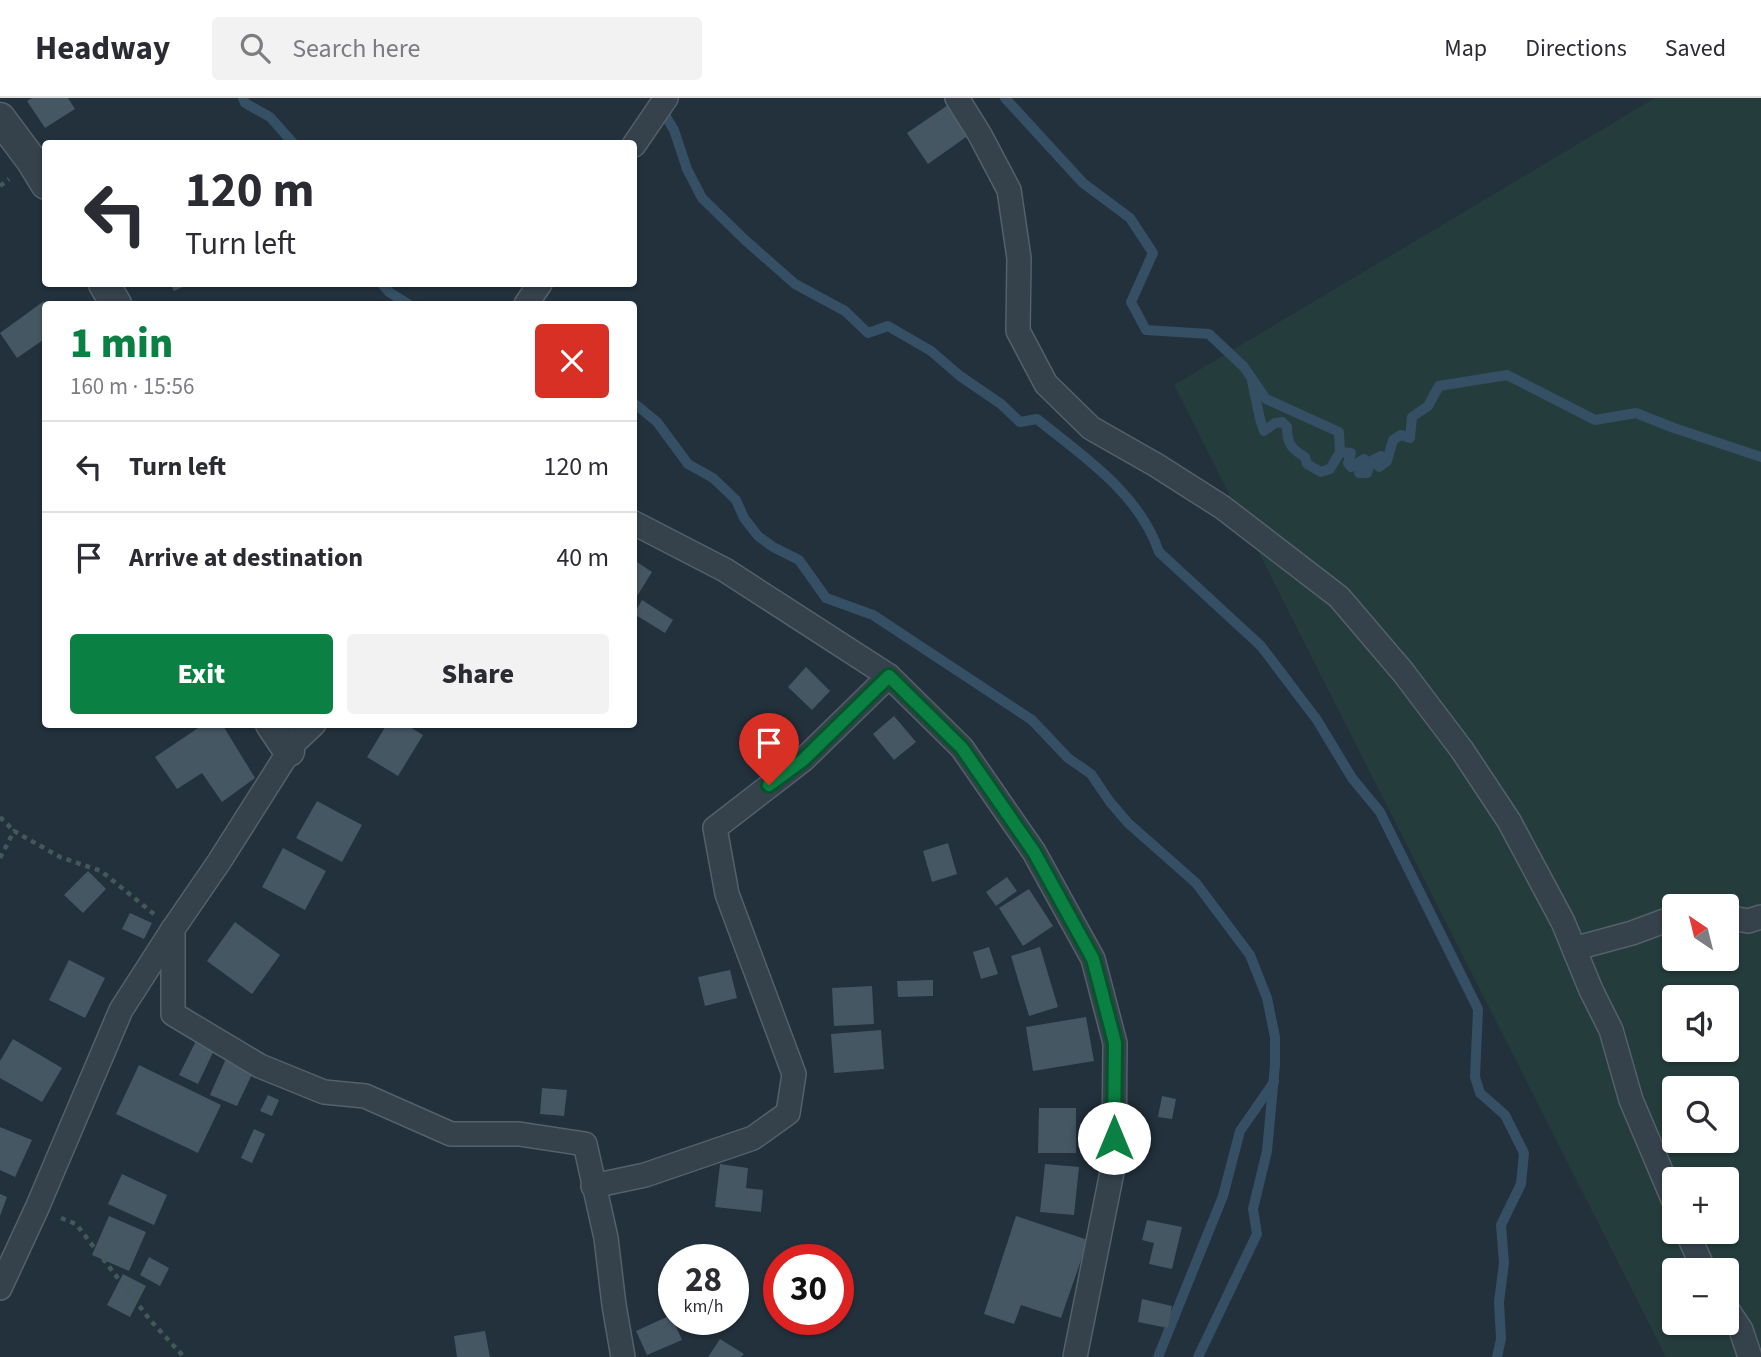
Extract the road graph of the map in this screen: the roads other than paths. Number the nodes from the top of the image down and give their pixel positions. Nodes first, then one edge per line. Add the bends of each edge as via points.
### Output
1 (666, 98) edge
2 (957, 98) edge
3 (0, 118) edge
4 (637, 141) edge
5 (42, 177) edge
6 (637, 525) edge
7 (889, 676) junction
8 (274, 728) edge
9 (310, 728) edge
10 (289, 751) junction
11 (1761, 917) edge
12 (1740, 919) edge
13 (1662, 922) edge
14 (173, 929) junction
15 (1575, 951) junction
16 (1662, 1173) edge
17 (593, 1186) junction
18 (0, 1288) edge
19 (1739, 1327) edge
20 (623, 1357) edge
21 (1075, 1357) edge
22 (1750, 1357) edge

1 - 4 street
2 - 15 street via 1009,190 1019,258 1018,331 1046,384 1091,428 1222,507 1339,597 1403,671 1462,750 1509,821
3 - 5 street
6 - 7 street via 725,570
7 - 17 street via 803,760 715,828 727,894 794,1074 788,1113 753,1139 645,1175
7 - 21 street via 962,748 1034,852 1093,959 1115,1043 1114,1162
8 - 10 street
9 - 10 street
10 - 14 street
11 - 12 street
13 - 15 street
14 - 17 street via 173,1014 260,1066 324,1092 365,1096 450,1134 519,1133 585,1144
14 - 18 street via 121,1010
15 - 16 street via 1611,1030 1631,1100
17 - 20 street via 606,1238
19 - 22 street

